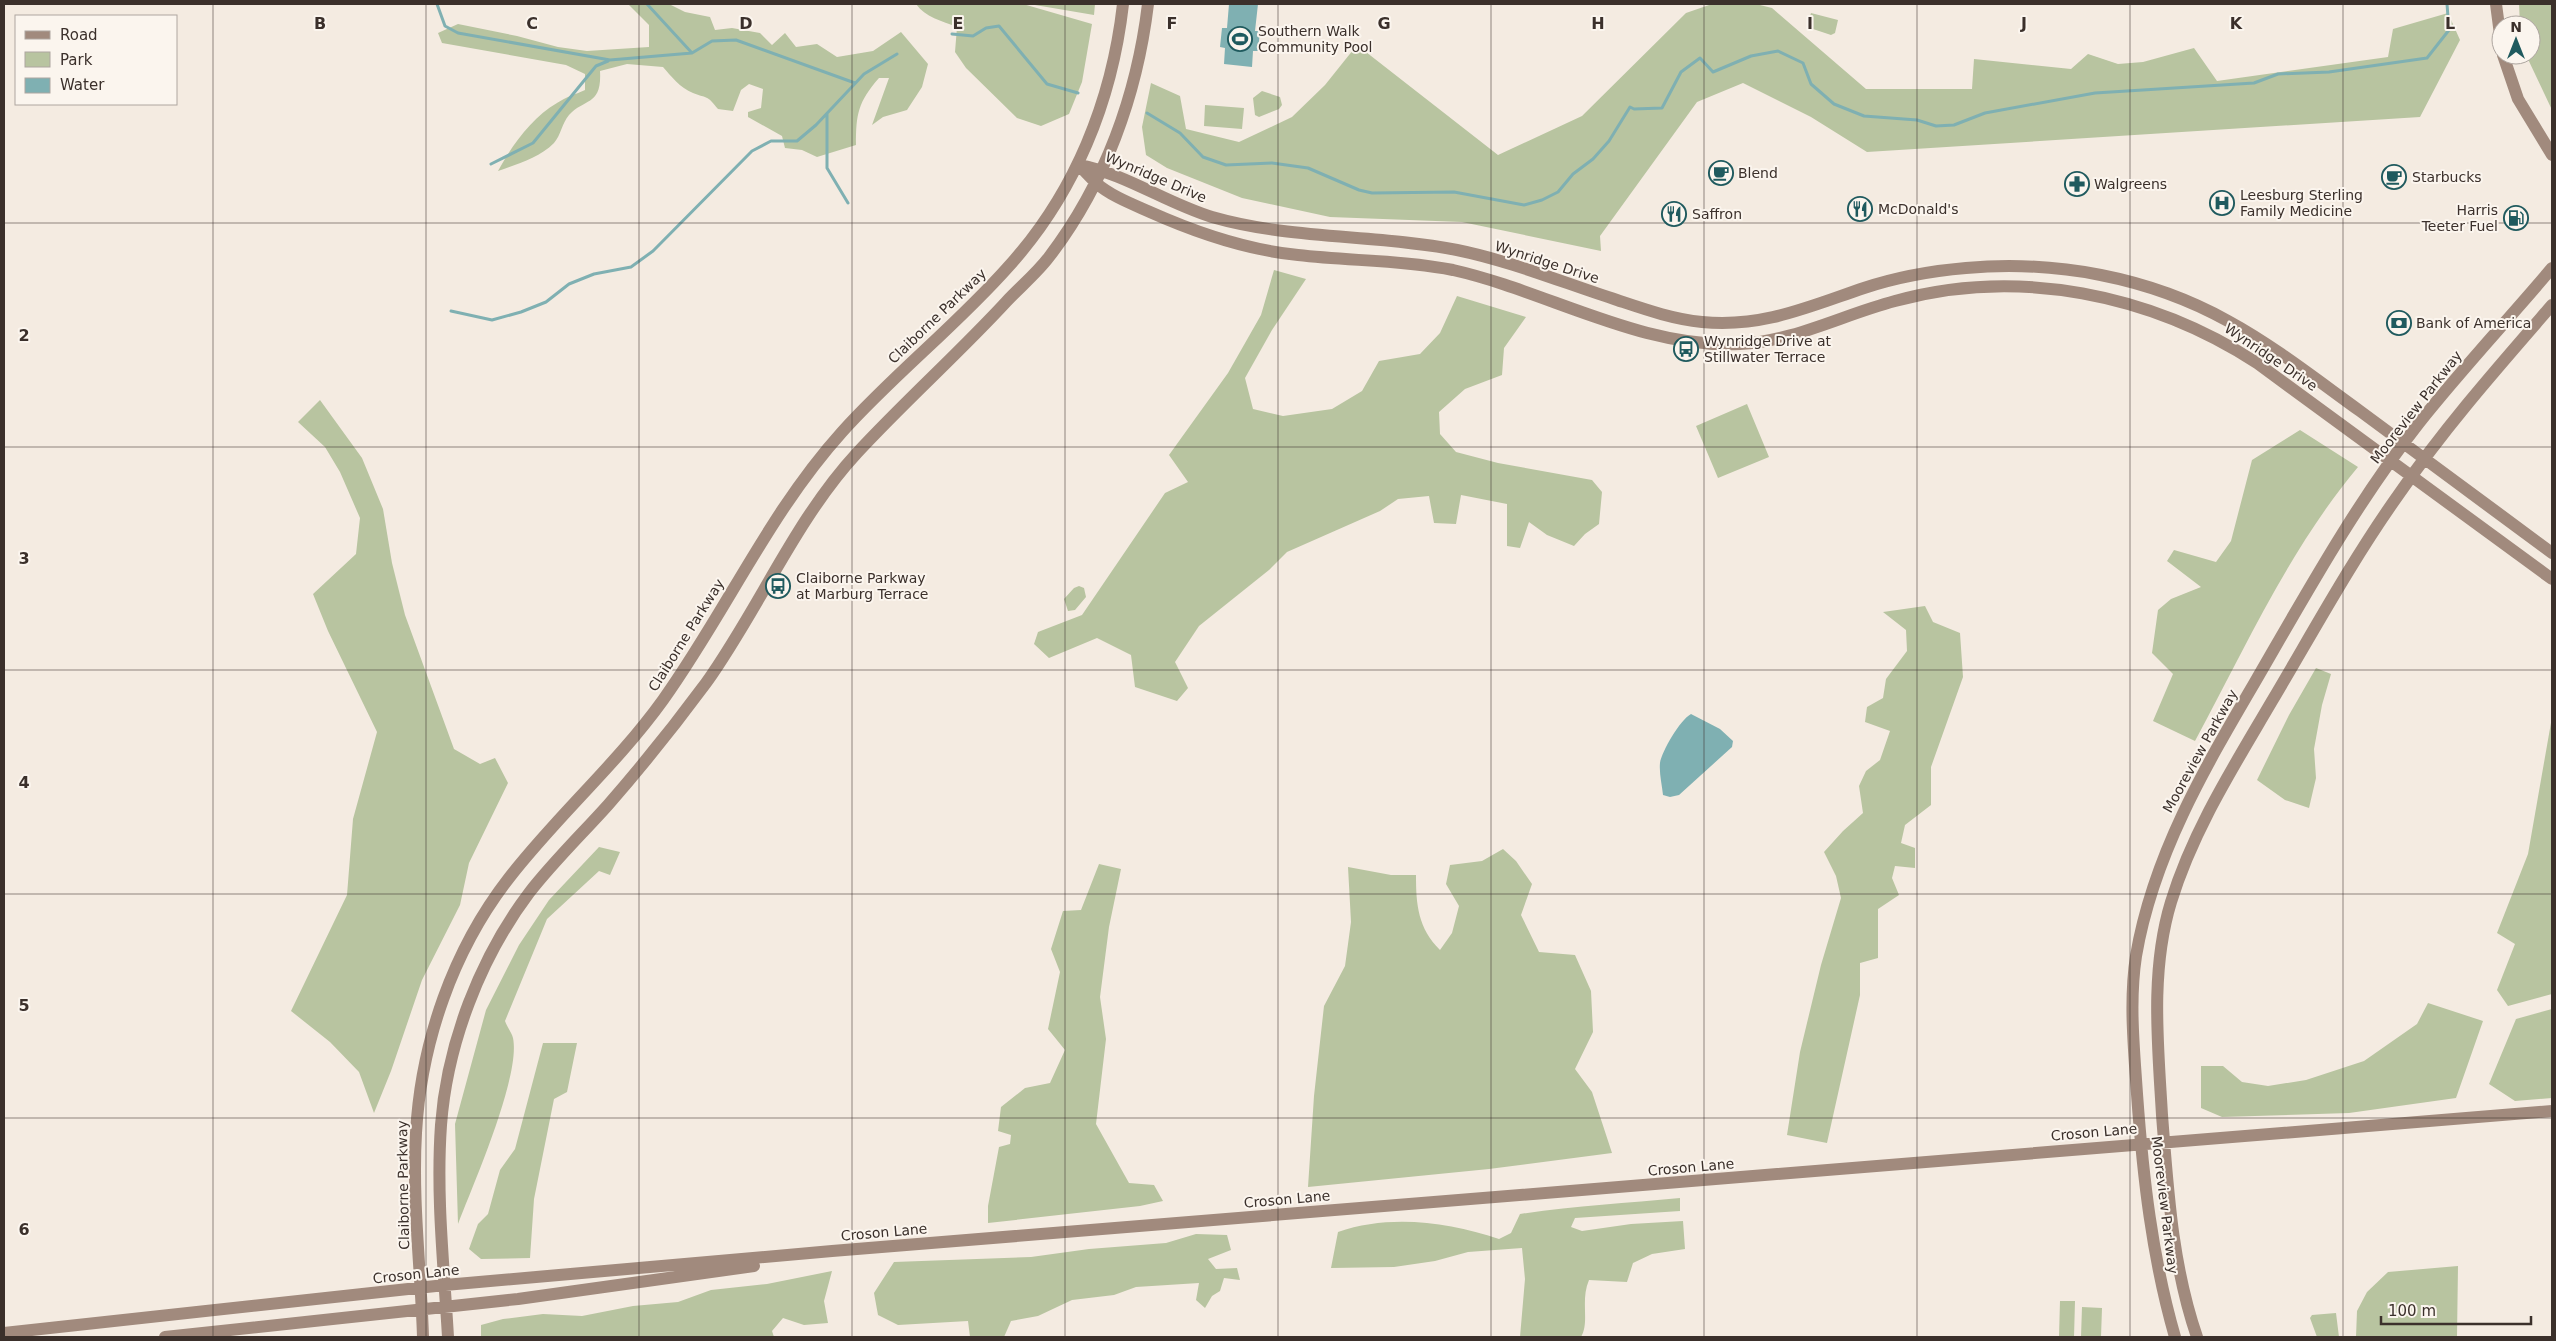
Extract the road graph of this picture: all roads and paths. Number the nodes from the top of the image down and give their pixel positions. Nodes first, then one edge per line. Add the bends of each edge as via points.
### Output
1 (1123, 4) edge
2 (1148, 4) edge
3 (2506, 65) edge
4 (2552, 155) edge
5 (1079, 165) junction
6 (1102, 169) junction
7 (1096, 183) junction
8 (2552, 268) edge
9 (2552, 305) edge
10 (2404, 444) junction
11 (2424, 459) junction
12 (2391, 462) junction
13 (2412, 476) junction
14 (2552, 553) edge
15 (2552, 579) edge
16 (2552, 1111) edge
17 (2164, 1141) junction
18 (2141, 1143) junction
19 (832, 1251) junction
20 (446, 1285) junction
21 (421, 1288) junction
22 (446, 1307) junction
23 (422, 1309) junction
24 (4, 1333) edge
25 (165, 1337) edge
26 (423, 1337) edge
27 (448, 1337) edge
28 (2175, 1337) edge
29 (2197, 1337) edge

1 - 5 main road, Claiborne Parkway via 1108,86
2 - 6 main road via 1140,58 1128,104
3 - 4 main road via 2518,99
5 - 6 main road, Wynridge Drive
5 - 7 main road, Wynridge Drive
5 - 21 main road, Claiborne Parkway via 1053,209 1009,266 868,404 802,481 656,710 628,746 530,852 505,883 463,949 436,1022 419,1096 416,1144
6 - 7 main road
6 - 10 main road, Wynridge Drive via 1179,205 1234,223 1277,231 1395,241 1460,251 1660,314 1702,322 1775,318 1891,280 1948,269 2009,266 2093,273 2166,293 2224,318 2270,346
7 - 12 main road, Wynridge Drive via 1150,212 1224,240 1297,255 1453,270 1647,332 1691,342 1740,344 1774,340 1896,300 1953,290 2028,287 2110,298 2164,315 2211,335
7 - 20 main road via 1048,259 839,472 708,680 667,736 529,893 504,930 481,974 462,1026 446,1089 440,1161
8 - 10 main road, Mooreview Parkway
9 - 11 main road, Mooreview Parkway
10 - 11 main road, Wynridge Drive
10 - 12 main road, Mooreview Parkway
11 - 13 main road, Mooreview Parkway
11 - 14 main road, Wynridge Drive
12 - 13 main road, Wynridge Drive
12 - 18 main road, Mooreview Parkway via 2338,542 2202,772 2176,825 2148,900 2136,958 2132,1014
13 - 15 main road, Wynridge Drive
13 - 17 main road, Mooreview Parkway via 2368,539 2194,839 2171,903 2161,956 2156,1025
16 - 17 main road, Croson Lane
17 - 18 main road, Croson Lane
17 - 29 main road, Mooreview Parkway via 2178,1274
18 - 19 main road, Croson Lane
18 - 28 main road, Mooreview Parkway via 2155,1262
19 - 20 main road, Croson Lane
19 - 22 main road, Croson Lane via 783,1262
20 - 21 main road, Croson Lane
20 - 22 main road
21 - 23 main road, Claiborne Parkway
21 - 24 main road, Croson Lane
22 - 23 main road, Croson Lane
22 - 27 main road
23 - 25 main road, Croson Lane
23 - 26 main road, Claiborne Parkway

